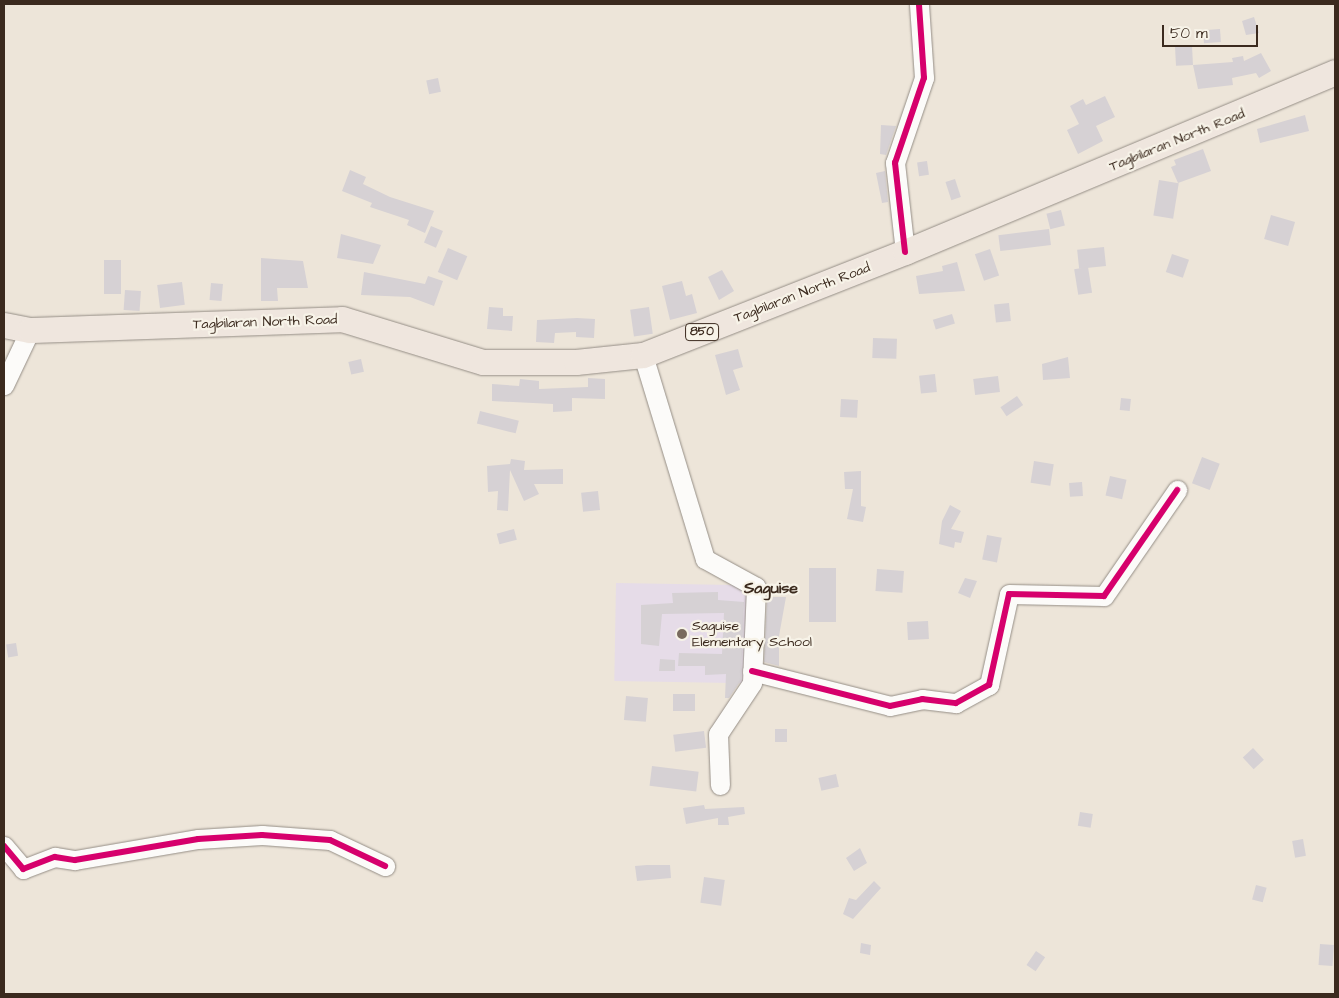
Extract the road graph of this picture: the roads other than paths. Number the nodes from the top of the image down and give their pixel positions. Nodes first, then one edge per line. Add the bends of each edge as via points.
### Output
1 (919, 4) edge
2 (1335, 72) edge
3 (905, 252) junction
4 (4, 325) edge
5 (30, 330) junction
6 (643, 355) junction
7 (4, 385) edge
8 (1176, 490) dead end
9 (752, 671) junction
10 (720, 784) dead end
11 (4, 846) edge
12 (385, 866) dead end

1 - 3 street via 924,78 895,163
2 - 3 main road, Tagbilaran North Road / 850
3 - 6 main road, Tagbilaran North Road / 850
4 - 5 main road, Tagbilaran North Road / 850
5 - 6 main road, Tagbilaran North Road / 850 via 342,319 483,362 576,362
5 - 7 street
6 - 9 street via 705,559 756,587
8 - 9 street via 1104,596 1009,594 989,685 956,703 922,699 890,706
9 - 10 street via 752,683 718,734
11 - 12 street via 23,869 55,858 75,860 198,839 262,835 330,840

